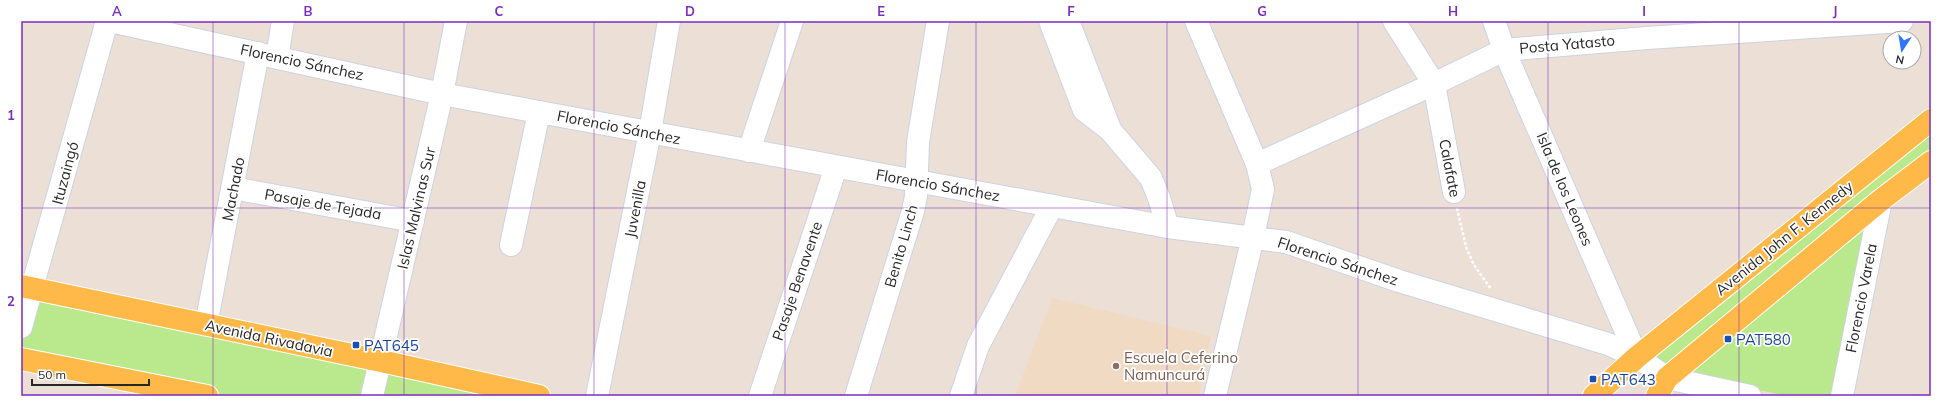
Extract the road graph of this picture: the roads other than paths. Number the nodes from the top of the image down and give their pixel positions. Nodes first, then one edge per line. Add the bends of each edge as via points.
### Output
1 (107, 21) edge
2 (110, 21) edge
3 (283, 21) edge
4 (456, 21) edge
5 (669, 21) edge
6 (792, 21) edge
7 (938, 21) edge
8 (1050, 21) edge
9 (1068, 21) edge
10 (1196, 21) edge
11 (1394, 21) edge
12 (1494, 21) edge
13 (1902, 21) edge
14 (1649, 29) edge
15 (1504, 50) junction
16 (267, 55) junction
17 (1434, 84) junction
18 (442, 94) junction
19 (538, 112) junction
20 (1931, 120) edge
21 (1110, 130) junction
22 (650, 132) junction
23 (750, 151) junction
24 (1931, 162) edge
25 (1258, 164) junction
26 (836, 167) junction
27 (916, 181) junction
28 (233, 188) junction
29 (1454, 192) road end
30 (1881, 200) junction
31 (1052, 206) junction
32 (413, 221) junction
33 (1168, 227) junction
34 (1253, 237) junction
35 (511, 245) dead end
36 (27, 287) edge
37 (206, 325) junction
38 (21, 326) edge
39 (1637, 357) junction
40 (21, 358) edge
41 (381, 361) junction
42 (1660, 389) edge
43 (1699, 390) edge
44 (372, 395) edge
45 (203, 396) edge
46 (539, 396) edge
47 (597, 396) edge
48 (760, 396) edge
49 (856, 396) edge
50 (961, 396) edge
51 (1215, 396) edge
52 (1594, 396) edge
53 (1750, 396) edge
54 (1842, 396) edge

1 - 36 street, Ituzaingó
2 - 16 street, Florencio Sánchez
3 - 16 street, Machado
4 - 18 street, Islas Malvinas Sur
5 - 22 street, Juvenilla
6 - 23 street
7 - 27 street, Benito Linch via 918,142
8 - 21 street via 1084,110
9 - 21 street
10 - 25 street
11 - 17 street, Calafate
12 - 15 street, Isla de los Leones
13 - 14 street, Posta Yatasto
14 - 15 street, Posta Yatasto
15 - 17 street, Posta Yatasto
15 - 39 street, Isla de los Leones
16 - 18 street, Florencio Sánchez
16 - 28 street, Machado
17 - 25 street, Posta Yatasto
17 - 29 street, Calafate
18 - 19 street, Florencio Sánchez
18 - 32 street, Islas Malvinas Sur
19 - 22 street, Florencio Sánchez
19 - 35 street
20 - 39 main road, Avenida John F. Kennedy
21 - 33 street via 1151,178
22 - 23 street, Florencio Sánchez
22 - 47 street, Juvenilla
23 - 26 street, Florencio Sánchez
24 - 30 main road, Avenida John F. Kennedy
25 - 34 street via 1263,189
26 - 27 street, Florencio Sánchez
26 - 48 street, Pasaje Benavente
27 - 31 street, Florencio Sánchez
27 - 49 street, Benito Linch via 913,211
28 - 32 street, Pasaje de Tejada
28 - 37 street, Machado
30 - 42 main road, Avenida John F. Kennedy
30 - 54 street, Florencio Varela
31 - 33 street, Florencio Sánchez
31 - 50 street via 978,346
32 - 41 street, Islas Malvinas Sur
33 - 34 street, Florencio Sánchez
34 - 39 street, Florencio Sánchez via 1286,242 1399,281 1608,344
34 - 51 street
36 - 37 main road, Avenida Rivadavia
36 - 38 street, Ituzaingó
37 - 41 main road, Avenida Rivadavia
39 - 42 street, Florencio Sánchez
39 - 52 main road, Avenida John F. Kennedy
40 - 45 main road
41 - 44 street, Islas Malvinas Sur
41 - 46 main road, Avenida Rivadavia
42 - 43 street, Florencio Sánchez
43 - 53 street, Florencio Sánchez

